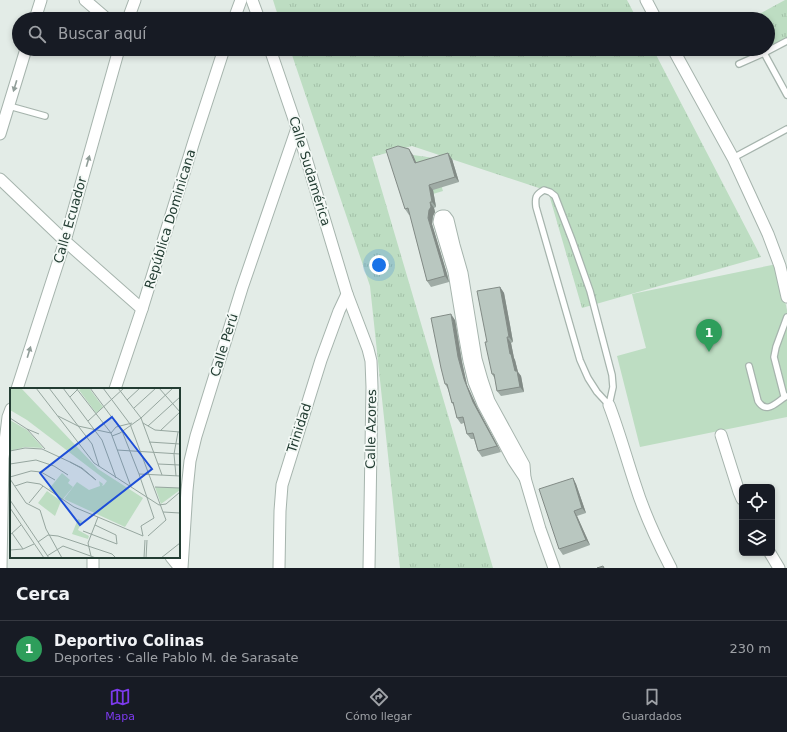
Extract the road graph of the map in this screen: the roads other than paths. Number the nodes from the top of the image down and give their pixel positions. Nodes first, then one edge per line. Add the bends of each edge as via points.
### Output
1 (41, 0) edge
2 (85, 0) edge
3 (135, 0) edge
4 (240, 0) edge
5 (252, 0) edge
6 (646, 0) edge
7 (37, 12) edge
8 (99, 12) edge
9 (131, 12) edge
10 (236, 12) edge
11 (256, 12) edge
12 (652, 12) edge
13 (787, 41) edge
14 (775, 47) edge
15 (24, 56) edge
16 (117, 56) edge
17 (222, 56) edge
18 (272, 56) edge
19 (677, 56) edge
20 (757, 56) edge
21 (766, 56) edge
22 (739, 64) dead end
23 (787, 95) edge
24 (9, 106) junction
25 (45, 116) dead end
26 (298, 128) junction
27 (787, 130) edge
28 (0, 134) edge
29 (733, 158) junction
30 (0, 179) edge
31 (65, 241) junction
32 (347, 294) junction
33 (787, 297) edge
34 (142, 309) junction
35 (787, 317) edge
36 (749, 366) dead end
37 (17, 388) edge
38 (115, 388) edge
39 (786, 396) edge
40 (609, 405) junction
41 (8, 415) edge
42 (721, 435) dead end
43 (5, 459) edge
44 (525, 478) junction
45 (739, 492) edge
46 (772, 556) edge
47 (172, 558) edge
48 (0, 568) edge
49 (181, 568) edge
50 (280, 568) edge
51 (368, 568) edge
52 (554, 568) edge
53 (671, 568) edge
54 (779, 568) edge

1 - 7 street
2 - 8 street
3 - 9 street
4 - 10 street
5 - 11 street
6 - 12 street
13 - 14 lane
15 -> 24 street
31 -> 16 street, Calle Ecuador
17 - 34 street, República Dominicana
18 - 26 street, Calle Sudamérica
19 - 29 street
20 - 22 lane
21 - 23 lane
24 - 25 lane
24 - 28 street
26 - 32 street, Calle Sudamérica
26 - 49 street, Calle Perú via 242,288 196,436 190,461
27 - 29 lane
29 - 33 street via 768,234 780,266
30 - 31 street
31 - 34 street
37 -> 31 street, Calle Ecuador
32 - 50 street, Trinidad via 321,360 282,485
32 - 51 street, Calle Azores via 371,361
34 - 38 street, República Dominicana
35 - 39 lane via 774,357
36 - 39 lane via 760,405 774,406
40 - 40 lane via 597,392 580,360 536,207 535,199 544,190 555,196 590,291 612,375 613,387
40 - 53 street via 635,485 655,537
41 - 43 street
42 - 45 street
43 - 48 street
44 - 44 street via 524,466 489,401 482,380 476,359 462,273 448,220 442,216 439,222 454,272 474,382 483,404
44 - 52 street
46 - 54 street
47 - 49 street

